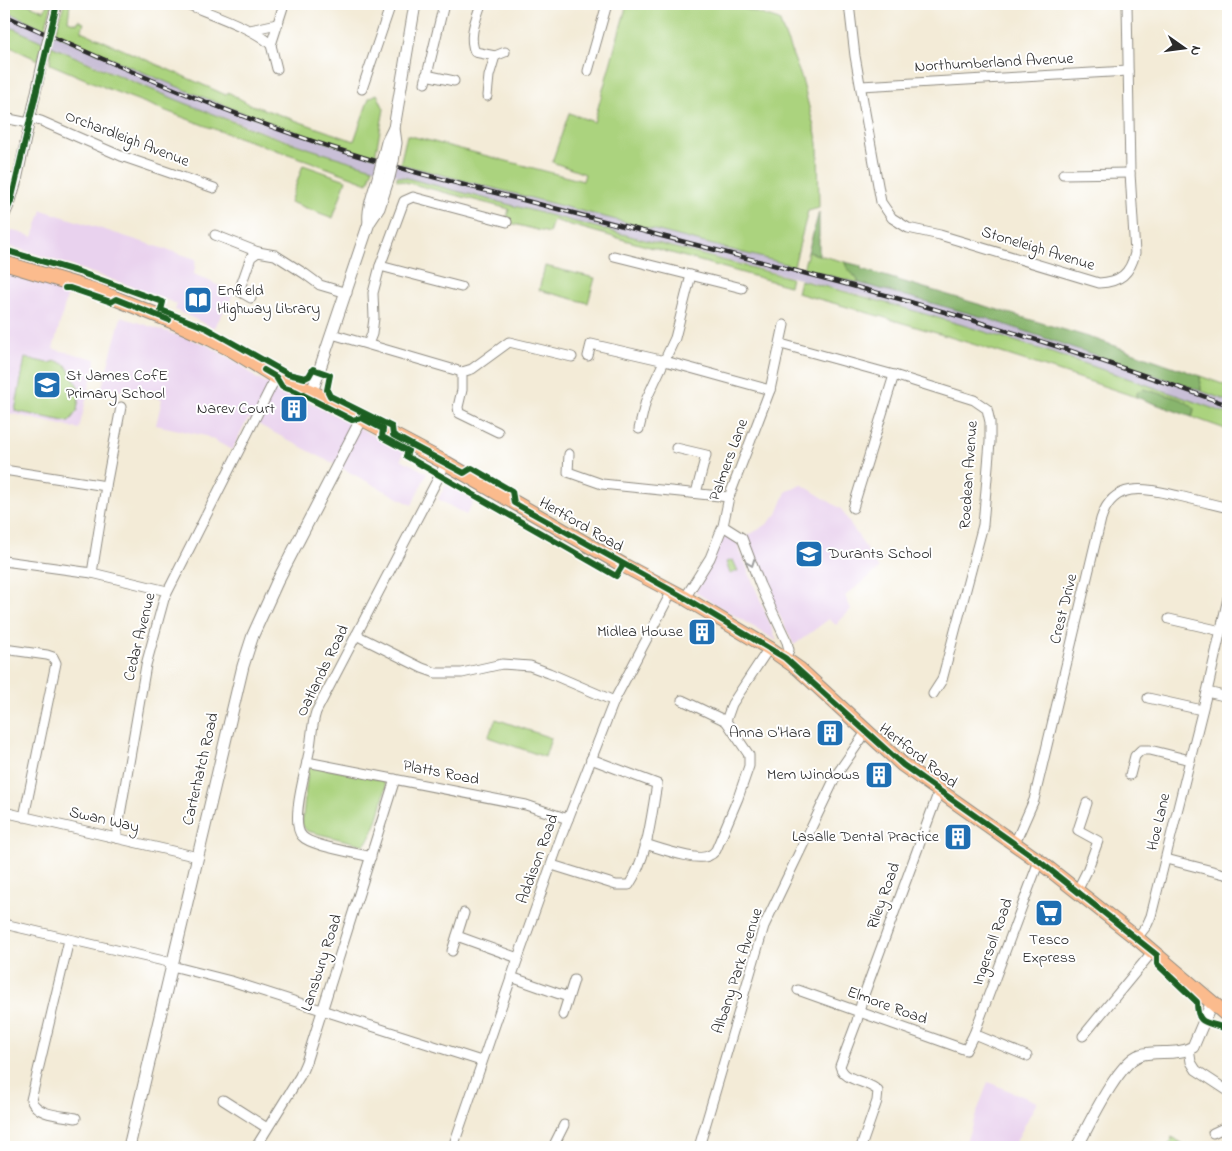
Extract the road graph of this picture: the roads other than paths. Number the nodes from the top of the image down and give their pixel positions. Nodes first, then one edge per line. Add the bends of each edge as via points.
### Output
1 (57, 4) edge
2 (186, 4) edge
3 (284, 4) edge
4 (391, 4) edge
5 (415, 4) edge
6 (444, 4) edge
7 (481, 4) edge
8 (606, 4) edge
9 (849, 4) edge
10 (1127, 4) edge
11 (277, 24) junction
12 (250, 30) junction
13 (271, 45) junction
14 (505, 52) dead end
15 (495, 56) junction
16 (277, 69) dead end
17 (588, 71) dead end
18 (1128, 71) junction
19 (454, 81) dead end
20 (861, 86) junction
21 (362, 90) dead end
22 (487, 96) dead end
23 (4, 118) edge
24 (29, 121) junction
25 (1130, 173) junction
26 (1064, 174) dead end
27 (4, 177) edge
28 (17, 180) junction
29 (214, 188) dead end
30 (4, 217) edge
31 (507, 222) dead end
32 (215, 235) dead end
33 (258, 252) junction
34 (614, 256) dead end
35 (4, 263) edge
36 (380, 266) junction
37 (691, 275) junction
38 (461, 287) dead end
39 (742, 288) dead end
40 (347, 293) junction
41 (251, 298) dead end
42 (784, 325) dead end
43 (332, 334) junction
44 (368, 344) junction
45 (781, 344) junction
46 (588, 356) dead end
47 (572, 357) dead end
48 (665, 361) junction
49 (462, 372) junction
50 (894, 375) junction
51 (276, 377) junction
52 (770, 390) junction
53 (312, 392) junction
54 (121, 406) dead end
55 (362, 418) junction
56 (639, 429) dead end
57 (498, 432) dead end
58 (676, 448) dead end
59 (569, 454) dead end
60 (446, 463) junction
61 (4, 470) edge
62 (106, 486) junction
63 (696, 493) junction
64 (729, 497) junction
65 (853, 508) dead end
66 (1228, 508) edge
67 (723, 526) junction
68 (4, 560) edge
69 (92, 573) junction
70 (167, 590) junction
71 (672, 591) junction
72 (685, 598) junction
73 (1228, 598) edge
74 (1169, 620) dead end
75 (1221, 631) junction
76 (356, 635) junction
77 (769, 648) junction
78 (4, 649) edge
79 (785, 658) junction
80 (1207, 692) junction
81 (933, 694) dead end
82 (1228, 697) edge
83 (1148, 698) dead end
84 (614, 700) junction
85 (682, 700) dead end
86 (1202, 710) junction
87 (726, 720) junction
88 (866, 732) junction
89 (591, 759) junction
90 (1190, 760) junction
91 (307, 762) junction
92 (1130, 775) dead end
93 (395, 779) junction
94 (939, 791) junction
95 (1087, 803) dead end
96 (4, 812) edge
97 (24, 817) junction
98 (568, 819) junction
99 (116, 838) junction
100 (1015, 843) junction
101 (645, 844) junction
102 (198, 857) junction
103 (372, 857) junction
104 (1166, 859) junction
105 (1040, 861) junction
106 (552, 865) junction
107 (1228, 875) edge
108 (1077, 891) junction
109 (464, 913) dead end
110 (4, 924) edge
111 (457, 936) junction
112 (1137, 938) junction
113 (69, 940) junction
114 (452, 952) dead end
115 (1153, 952) junction
116 (518, 958) junction
117 (172, 966) junction
118 (511, 977) junction
119 (574, 980) dead end
120 (798, 990) dead end
121 (568, 997) junction
122 (1212, 1002) junction
123 (322, 1010) junction
124 (859, 1012) junction
125 (563, 1015) dead end
126 (1228, 1016) edge
127 (974, 1034) junction
128 (1083, 1036) dead end
129 (1189, 1049) junction
130 (966, 1050) joint
131 (1027, 1056) dead end
132 (481, 1061) junction
133 (1228, 1091) edge
134 (223, 1100) dead end
135 (76, 1118) dead end
136 (564, 1125) dead end
137 (1228, 1126) edge
138 (268, 1128) junction
139 (1213, 1133) dead end
140 (129, 1147) edge
141 (256, 1147) edge
142 (453, 1147) edge
143 (553, 1147) edge
144 (699, 1147) edge
145 (861, 1147) edge
146 (1077, 1147) edge

1 - 24 street, bridge
2 - 12 street
3 - 11 street
4 - 21 street
5 - 40 street, bridge via 394,128 396,143 384,175 380,208 369,223
6 - 19 street via 426,79
7 - 15 street via 471,44 475,52
8 - 17 street
9 - 20 street, Stoneleigh Avenue
10 - 18 street, Stoneleigh Avenue
11 - 12 street
11 - 13 street
12 - 13 street
13 - 16 street
14 - 15 street
15 - 22 street
18 - 20 street, Northumberland Avenue
18 - 25 street, Stoneleigh Avenue
20 - 25 street, Stoneleigh Avenue via 881,202 892,218 908,228 1099,283 1113,282 1126,272 1135,253
23 - 24 street, Orchardleigh Avenue
24 - 28 street
24 - 29 street, Orchardleigh Avenue via 41,121 121,156
25 - 26 street
27 - 28 street
28 - 30 street
31 - 36 street via 413,197 400,208
32 - 33 street
33 - 40 street via 275,255 320,285
33 - 41 street via 251,258 239,291
34 - 37 street
35 - 51 main road, Hertford Road via 82,286 174,322 234,351
36 - 38 street
36 - 44 street via 373,293 373,326
37 - 39 street
37 - 48 street
40 - 43 street
42 - 45 street, Palmers Lane
43 - 44 street
43 - 53 street
44 - 49 street
45 - 50 street, Roedean Avenue
45 - 52 street, Palmers Lane
46 - 48 street via 591,344
47 - 49 street via 508,338 472,369
48 - 52 street
48 - 56 street via 646,400
49 - 57 street via 459,413
50 - 65 street
50 - 81 street, Roedean Avenue via 974,400 987,409 990,422 983,525 942,680
51 - 53 main road, Hertford Road
51 - 70 street, Cedar Avenue
52 - 64 street, Palmers Lane
53 - 55 main road, Hertford Road
54 - 62 street
55 - 60 main road, Hertford Road
55 - 102 street, Carterhatch Road via 253,635 235,694
58 - 63 street via 706,455
59 - 63 street via 568,472 602,484
60 - 71 main road, Hertford Road
60 - 76 street, Oatlands Road
61 - 62 street
62 - 69 street
63 - 64 street
64 - 67 street, Palmers Lane
66 - 100 street, Crest Drive via 1142,488 1121,494 1106,507 1034,800
67 - 72 street, Palmers Lane via 710,558
67 -> 79 street via 742,538 760,586 787,642 789,650
68 - 69 street
69 - 70 street
70 - 99 street, Cedar Avenue via 146,665
71 - 72 main road, Hertford Road
71 - 84 street, Addison Road
72 - 77 main road, Hertford Road
73 - 75 street, Hoe Lane
74 - 75 street
75 - 80 street, Hoe Lane
76 - 84 street via 436,673 462,673 502,664 530,666
76 - 91 street, Oatlands Road via 312,722
77 - 79 main road, Hertford Road
77 - 87 street via 732,704
78 - 97 street via 47,655 56,663
79 - 88 main road, Hertford Road
80 - 82 street
80 - 86 street, Hoe Lane
83 - 86 street
84 - 89 street, Addison Road
85 - 87 street
86 - 90 street, Hoe Lane
87 - 101 street via 749,755 749,766 716,850 710,856 700,858
88 - 94 main road, Hertford Road
88 - 144 street, Albany Park Avenue via 837,774 764,926
89 - 98 street, Addison Road
89 - 101 street via 657,784
90 - 92 street via 1141,750 1135,756
90 - 104 street, Hoe Lane
91 - 93 street, Platts Road
91 - 103 street, Oatlands Road via 297,828 302,837
93 - 98 street, Platts Road via 526,805
93 - 103 street, Lansbury Road
94 - 100 main road, Hertford Road
94 - 124 street, Riley Road
95 - 108 street via 1078,830 1098,841
96 - 97 street, Swan Way
97 - 99 street, Swan Way
98 - 106 street, Addison Road
99 - 102 street, Swan Way
100 - 105 main road, Hertford Road
101 - 106 street via 637,872 629,885 616,885
102 - 117 street, Carterhatch Road
103 - 123 street, Lansbury Road
104 - 107 street
104 - 112 street, Hoe Lane via 1151,916
105 - 108 main road, Hertford Road
105 - 127 street, Ingersoll Road
106 - 116 street, Addison Road
108 - 112 main road, Hertford Road
109 - 111 street
110 - 113 street
111 - 114 street
111 - 116 street
112 - 115 main road, Hertford Road
113 - 117 street via 168,962
113 - 135 street via 31,1100 44,1112
115 - 122 main road, Hertford Road
115 - 128 street
116 - 118 street, Addison Road
117 - 123 street
117 - 140 street, Carterhatch Road
118 - 121 street
118 - 132 street, Addison Road
119 - 121 street
120 - 124 street, Elmore Road
121 - 125 street
122 - 126 main road, Hertford Road
122 - 129 street via 1196,1042
123 - 132 street
123 - 138 street, Lansbury Road via 300,1076
124 - 130 street, Elmore Road
124 - 145 street, Riley Road via 840,1066 846,1076 874,1086 878,1091
127 - 130 street, Ingersoll Road
127 - 131 street
129 - 133 street via 1196,1070
129 - 146 street via 1141,1054 1130,1060 1102,1100
132 - 142 street, Addison Road
134 - 138 street
136 - 143 street
137 - 139 street
138 - 141 street, Lansbury Road

